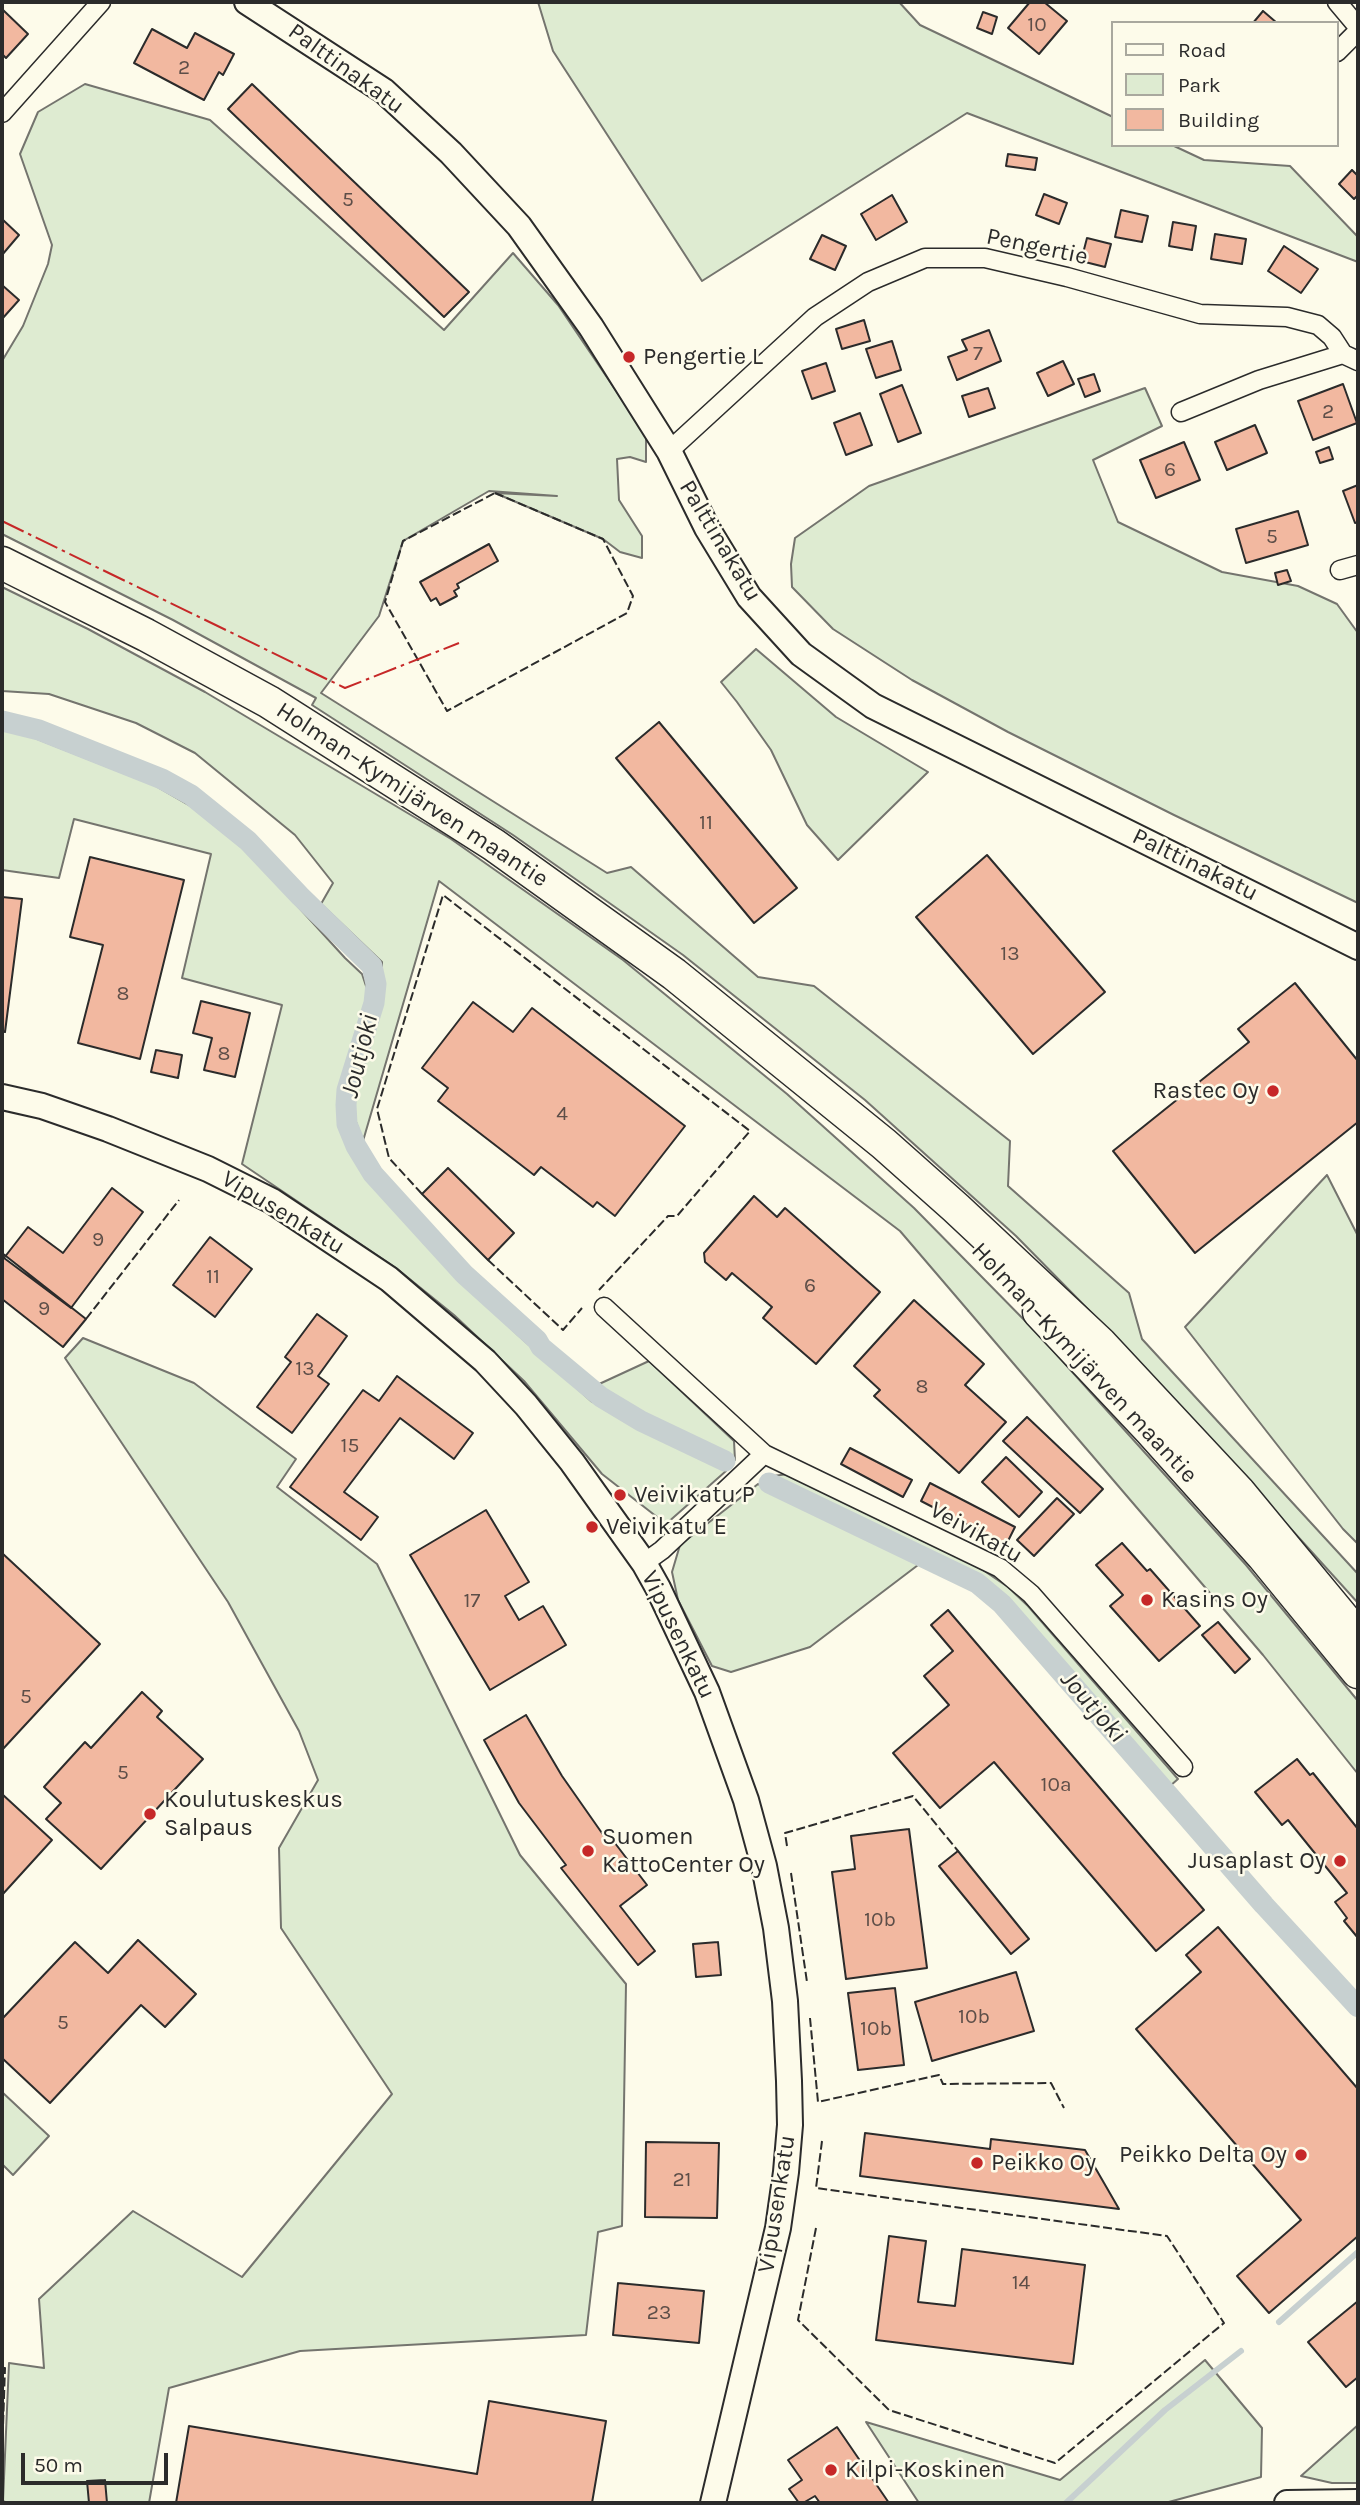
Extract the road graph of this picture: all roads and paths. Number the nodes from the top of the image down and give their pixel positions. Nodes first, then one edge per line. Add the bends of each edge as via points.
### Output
1 (101, 2) edge
2 (247, 2) edge
3 (1337, 2) edge
4 (1358, 29) edge
5 (1339, 50) edge
6 (2, 113) edge
7 (1350, 358) edge
8 (1181, 412) dead end
9 (669, 451) junction
10 (2, 563) edge
11 (1358, 565) edge
12 (1340, 570) dead end
13 (1358, 947) edge
14 (794, 1070) junction
15 (2, 1097) edge
16 (604, 1307) dead end
17 (764, 1454) junction
18 (644, 1563) junction
19 (1358, 1636) edge
20 (1358, 1672) edge
21 (1183, 1767) dead end
22 (1358, 2502) edge
23 (713, 2503) edge
24 (1287, 2503) edge

1 - 6 street
2 - 9 street, Palttinakatu via 384,91 452,153 519,226 591,327
3 - 4 street
4 - 5 street
7 - 8 street via 1259,380
7 - 9 street, Pengertie via 1318,325 1287,317 1200,314 985,258 925,258 868,282 815,317
9 - 13 street, Palttinakatu via 707,528 749,597 801,654 873,706
10 - 14 highway, Holman–Kymijärven maantie via 269,702 380,771 590,911
11 - 12 street
14 - 19 highway, Holman–Kymijärven maantie via 946,1199 1100,1343 1239,1492
14 - 20 highway, Holman–Kymijärven maantie via 917,1188 1151,1431 1263,1556
15 - 18 street, Vipusenkatu via 108,1129 208,1169 272,1201 389,1279 485,1361 526,1405
16 - 17 street, Veivikatu
17 - 18 street
17 - 21 street, Veivikatu via 1000,1568 1031,1594
18 - 23 street, Vipusenkatu via 707,1692 746,1800 764,1866 785,1994 790,2125 786,2172 778,2228
22 - 24 street

